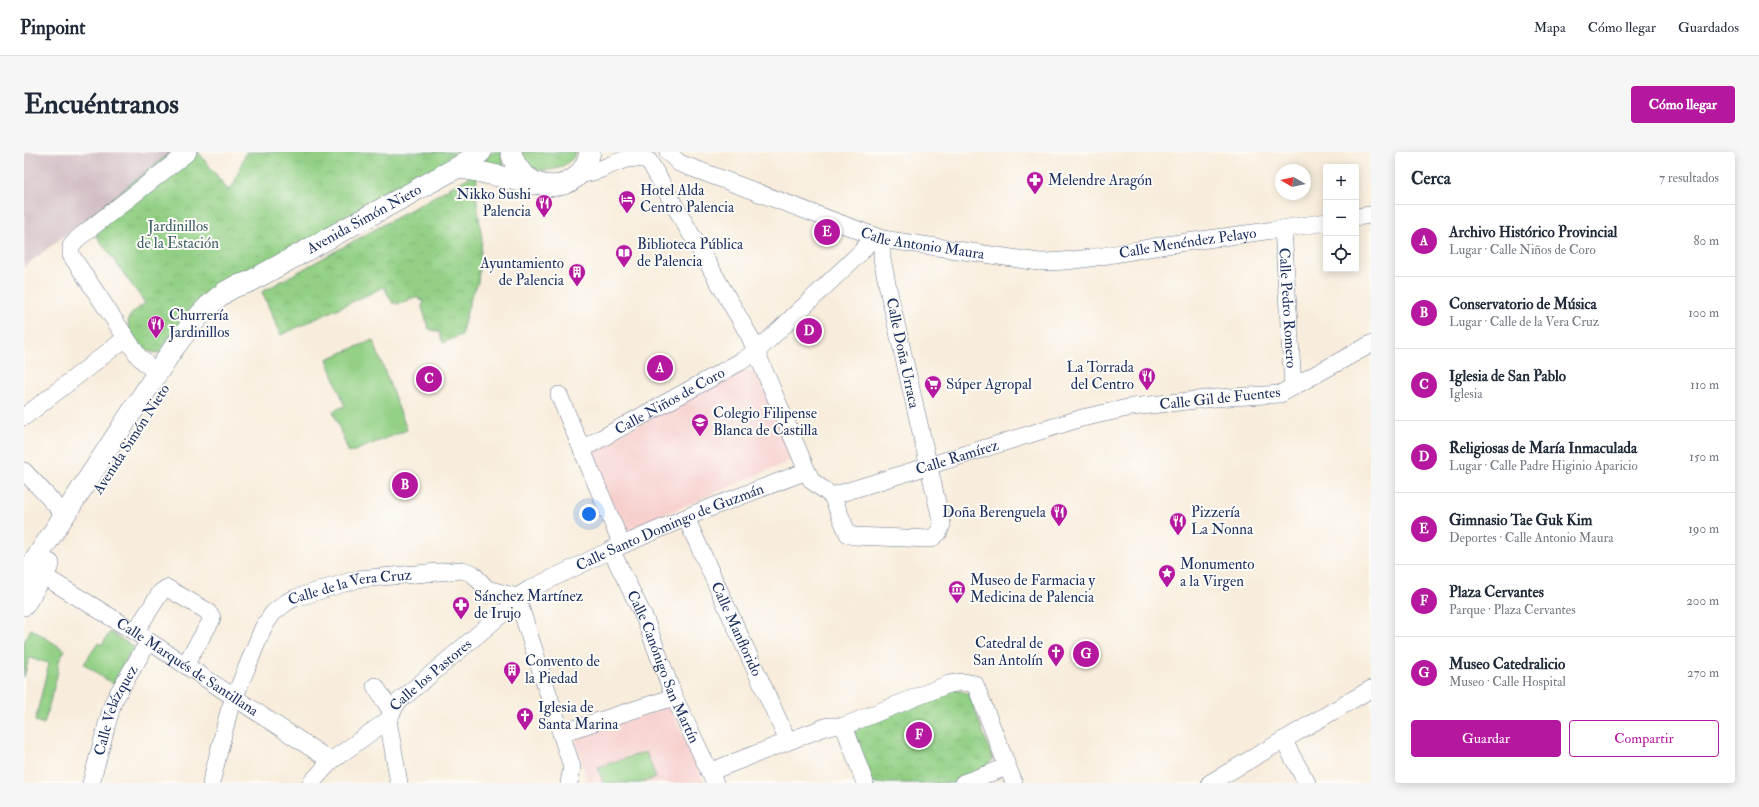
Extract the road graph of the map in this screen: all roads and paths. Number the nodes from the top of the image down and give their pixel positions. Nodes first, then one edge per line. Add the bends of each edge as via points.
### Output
1 (188, 152) edge
2 (481, 152) edge
3 (511, 152) edge
4 (590, 152) edge
5 (668, 152) edge
6 (458, 167) junction
7 (578, 175) junction
8 (540, 185) junction
9 (1371, 215) edge
10 (1359, 217) edge
11 (1323, 222) edge
12 (1283, 229) junction
13 (878, 238) junction
14 (1050, 262) joint
15 (249, 282) junction
16 (205, 328) junction
17 (126, 338) junction
18 (1371, 344) edge
19 (757, 352) junction
20 (157, 374) junction
21 (1294, 388) junction
22 (559, 395) dead end
23 (24, 417) edge
24 (1082, 418) joint
25 (136, 432) junction
26 (582, 449) junction
27 (928, 466) junction
28 (24, 471) edge
29 (807, 471) junction
30 (103, 482) junction
31 (832, 496) junction
32 (65, 515) junction
33 (686, 518) junction
34 (617, 548) junction
35 (33, 576) edge
36 (516, 597) junction
37 (24, 604) edge
38 (142, 637) junction
39 (184, 665) junction
40 (375, 686) dead end
41 (1371, 689) edge
42 (674, 697) junction
43 (234, 699) junction
44 (390, 716) junction
45 (844, 726) junction
46 (1283, 740) junction
47 (563, 741) junction
48 (788, 741) junction
49 (331, 761) junction
50 (1007, 767) junction
51 (712, 777) edge
52 (91, 783) edge
53 (211, 783) edge
54 (311, 783) edge
55 (399, 783) edge
56 (569, 783) edge
57 (865, 783) edge
58 (963, 783) edge
59 (1014, 783) edge
60 (1210, 783) edge
61 (1307, 783) edge

1 - 17 street via 71,246 71,255
2 - 6 main road, Avenida Simón Nieto
3 - 8 main road via 513,161 524,176
4 - 7 main road via 584,168
5 - 13 street, Calle Antonio Maura via 679,163
6 - 8 main road
6 - 15 main road, Avenida Simón Nieto
7 - 8 main road via 560,185
7 - 19 street via 623,159 634,157 649,161
9 - 10 street
11 - 12 street, Calle Menéndez Pelayo
12 - 14 street, Calle Menéndez Pelayo
12 - 21 street, Calle Pedro Romero
13 - 14 street, Calle Antonio Maura
13 - 19 street, Calle Niños de Coro via 860,252
13 - 27 street, Calle Doña Urraca
15 - 16 main road, Avenida Simón Nieto via 223,306
15 - 20 main road, Avenida Simón Nieto via 234,287 213,303 193,323
16 - 20 main road via 191,335 168,370
16 - 25 main road, Avenida Simón Nieto
17 - 20 street via 144,364
17 - 23 street
18 - 21 street, Calle Gil de Fuentes
19 - 26 street, Calle Niños de Coro
19 - 29 street
20 - 25 main road via 158,387 138,415
20 - 32 main road, Avenida Simón Nieto
21 - 24 street, Calle Gil de Fuentes via 1280,394 1132,407
22 - 26 street, Calle Canónigo San Martín
24 - 27 street, Calle Ramírez
25 - 30 main road, Avenida Simón Nieto
26 - 34 street, Calle Canónigo San Martín
27 - 31 street, Calle Ramírez
27 - 31 street, Calle Doña Urraca via 942,524 939,532 931,538 850,536
28 - 32 street
29 - 31 street via 812,481
29 - 33 street, Calle Santo Domingo de Guzmán
30 - 32 main road via 92,488 77,512 69,517
30 - 35 main road, Avenida Simón Nieto
32 - 35 main road via 66,530
33 - 34 street, Calle Santo Domingo de Guzmán
33 - 48 street, Calle Manflorido
34 - 36 street, Calle Santo Domingo de Guzmán
34 - 42 street, Calle Canónigo San Martín
35 - 37 main road, Avenida Simón Nieto
35 - 38 street, Calle Marqués de Santillana
36 - 43 street, Calle de la Vera Cruz via 487,589 472,573 462,570 358,579 295,598 273,613 263,628
36 - 44 street, Calle los Pastores via 508,609 397,703
36 - 47 street
38 - 39 street, Calle Marqués de Santillana
38 - 39 street, Calle Velázquez via 161,592 167,588 207,611 212,618 211,621
38 - 52 street, Calle Velázquez via 113,702
39 - 43 street, Calle Marqués de Santillana
40 - 44 street
41 - 46 street
42 - 47 street
42 - 51 street, Calle Canónigo San Martín
43 - 49 street, Calle Marqués de Santillana
43 - 53 street, Calle de la Vera Cruz
44 - 49 street, Calle los Pastores
44 - 55 street
45 - 48 street via 828,726
45 - 50 street via 949,684 975,684
45 - 57 street
46 - 60 street
46 - 61 street
47 - 56 street via 572,767
48 - 51 street
49 - 54 street, Calle los Pastores
50 - 58 street
50 - 59 street

